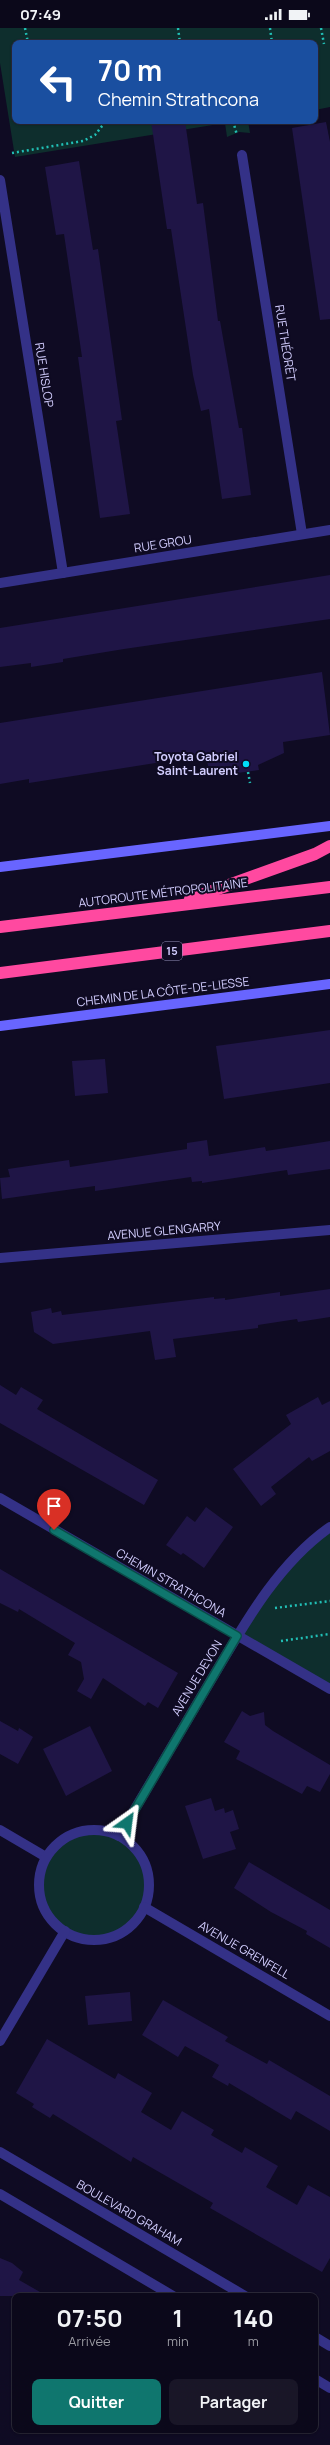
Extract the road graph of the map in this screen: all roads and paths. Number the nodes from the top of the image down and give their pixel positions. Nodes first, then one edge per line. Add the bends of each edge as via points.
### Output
1 (25, 28) edge
2 (178, 28) edge
3 (270, 28) edge
4 (321, 28) edge
5 (27, 40) edge
6 (180, 40) edge
7 (272, 40) edge
8 (324, 44) dead end
9 (104, 124) edge
10 (234, 124) edge
11 (237, 135) dead end
12 (12, 153) dead end
13 (242, 155) dead end
14 (0, 180) edge
15 (330, 530) edge
16 (302, 534) junction
17 (63, 573) junction
18 (0, 583) edge
19 (248, 772) dead end
20 (250, 783) dead end
21 (330, 826) edge
22 (330, 846) edge
23 (0, 867) edge
24 (330, 887) edge
25 (170, 907) junction
26 (0, 927) edge
27 (330, 931) edge
28 (0, 973) edge
29 (330, 984) edge
30 (0, 1026) edge
31 (330, 1230) edge
32 (0, 1258) edge
33 (0, 1498) edge
34 (330, 1527) edge
35 (330, 1601) edge
36 (255, 1610) junction
37 (330, 1634) edge
38 (237, 1636) junction
39 (254, 1646) junction
40 (330, 1689) edge
41 (0, 1830) edge
42 (119, 1836) junction
43 (46, 1857) junction
44 (144, 1907) junction
45 (65, 1931) junction
46 (330, 2016) edge
47 (0, 2041) edge
48 (0, 2152) edge
49 (0, 2194) edge
50 (168, 2293) edge
51 (240, 2293) edge
52 (318, 2339) edge
53 (330, 2346) edge
54 (318, 2381) edge
55 (330, 2388) edge

1 - 5 path
2 - 6 path
3 - 7 path
4 - 8 path
9 - 12 path via 95,135 83,142
10 - 11 path
13 - 16 street, RUE THÉORÊT
14 - 17 street, RUE HISLOP
15 - 16 street, RUE GROU
16 - 17 street, RUE GROU
17 - 18 street, RUE GROU
19 - 20 path
21 - 23 main road
22 - 25 highway via 315,854
24 - 25 highway, AUTOROUTE MÉTROPOLITAINE
25 - 26 highway, AUTOROUTE MÉTROPOLITAINE
27 - 28 highway, 15
29 - 30 main road, CHEMIN DE LA CÔTE-DE-LIESSE
31 - 32 street, AVENUE GLENGARRY
33 - 38 street, CHEMIN STRATHCONA
34 - 36 street, AVENUE DEVON via 315,1538 283,1570
35 - 36 path
36 - 38 street, AVENUE DEVON
37 - 39 path
38 - 39 street, CHEMIN STRATHCONA
38 - 42 street, AVENUE DEVON
39 - 40 street, CHEMIN STRATHCONA
41 - 43 street
42 - 43 street via 108,1831 83,1830 71,1834 57,1844
42 - 44 street via 138,1853 146,1866 149,1881
43 - 45 street via 39,1880 42,1903 48,1914
44 - 45 street via 130,1926 108,1938 87,1939
44 - 46 street, AVENUE GRENFELL
45 - 47 street
48 - 51 street, BOULEVARD GRAHAM
49 - 50 street
52 - 53 street
54 - 55 street

